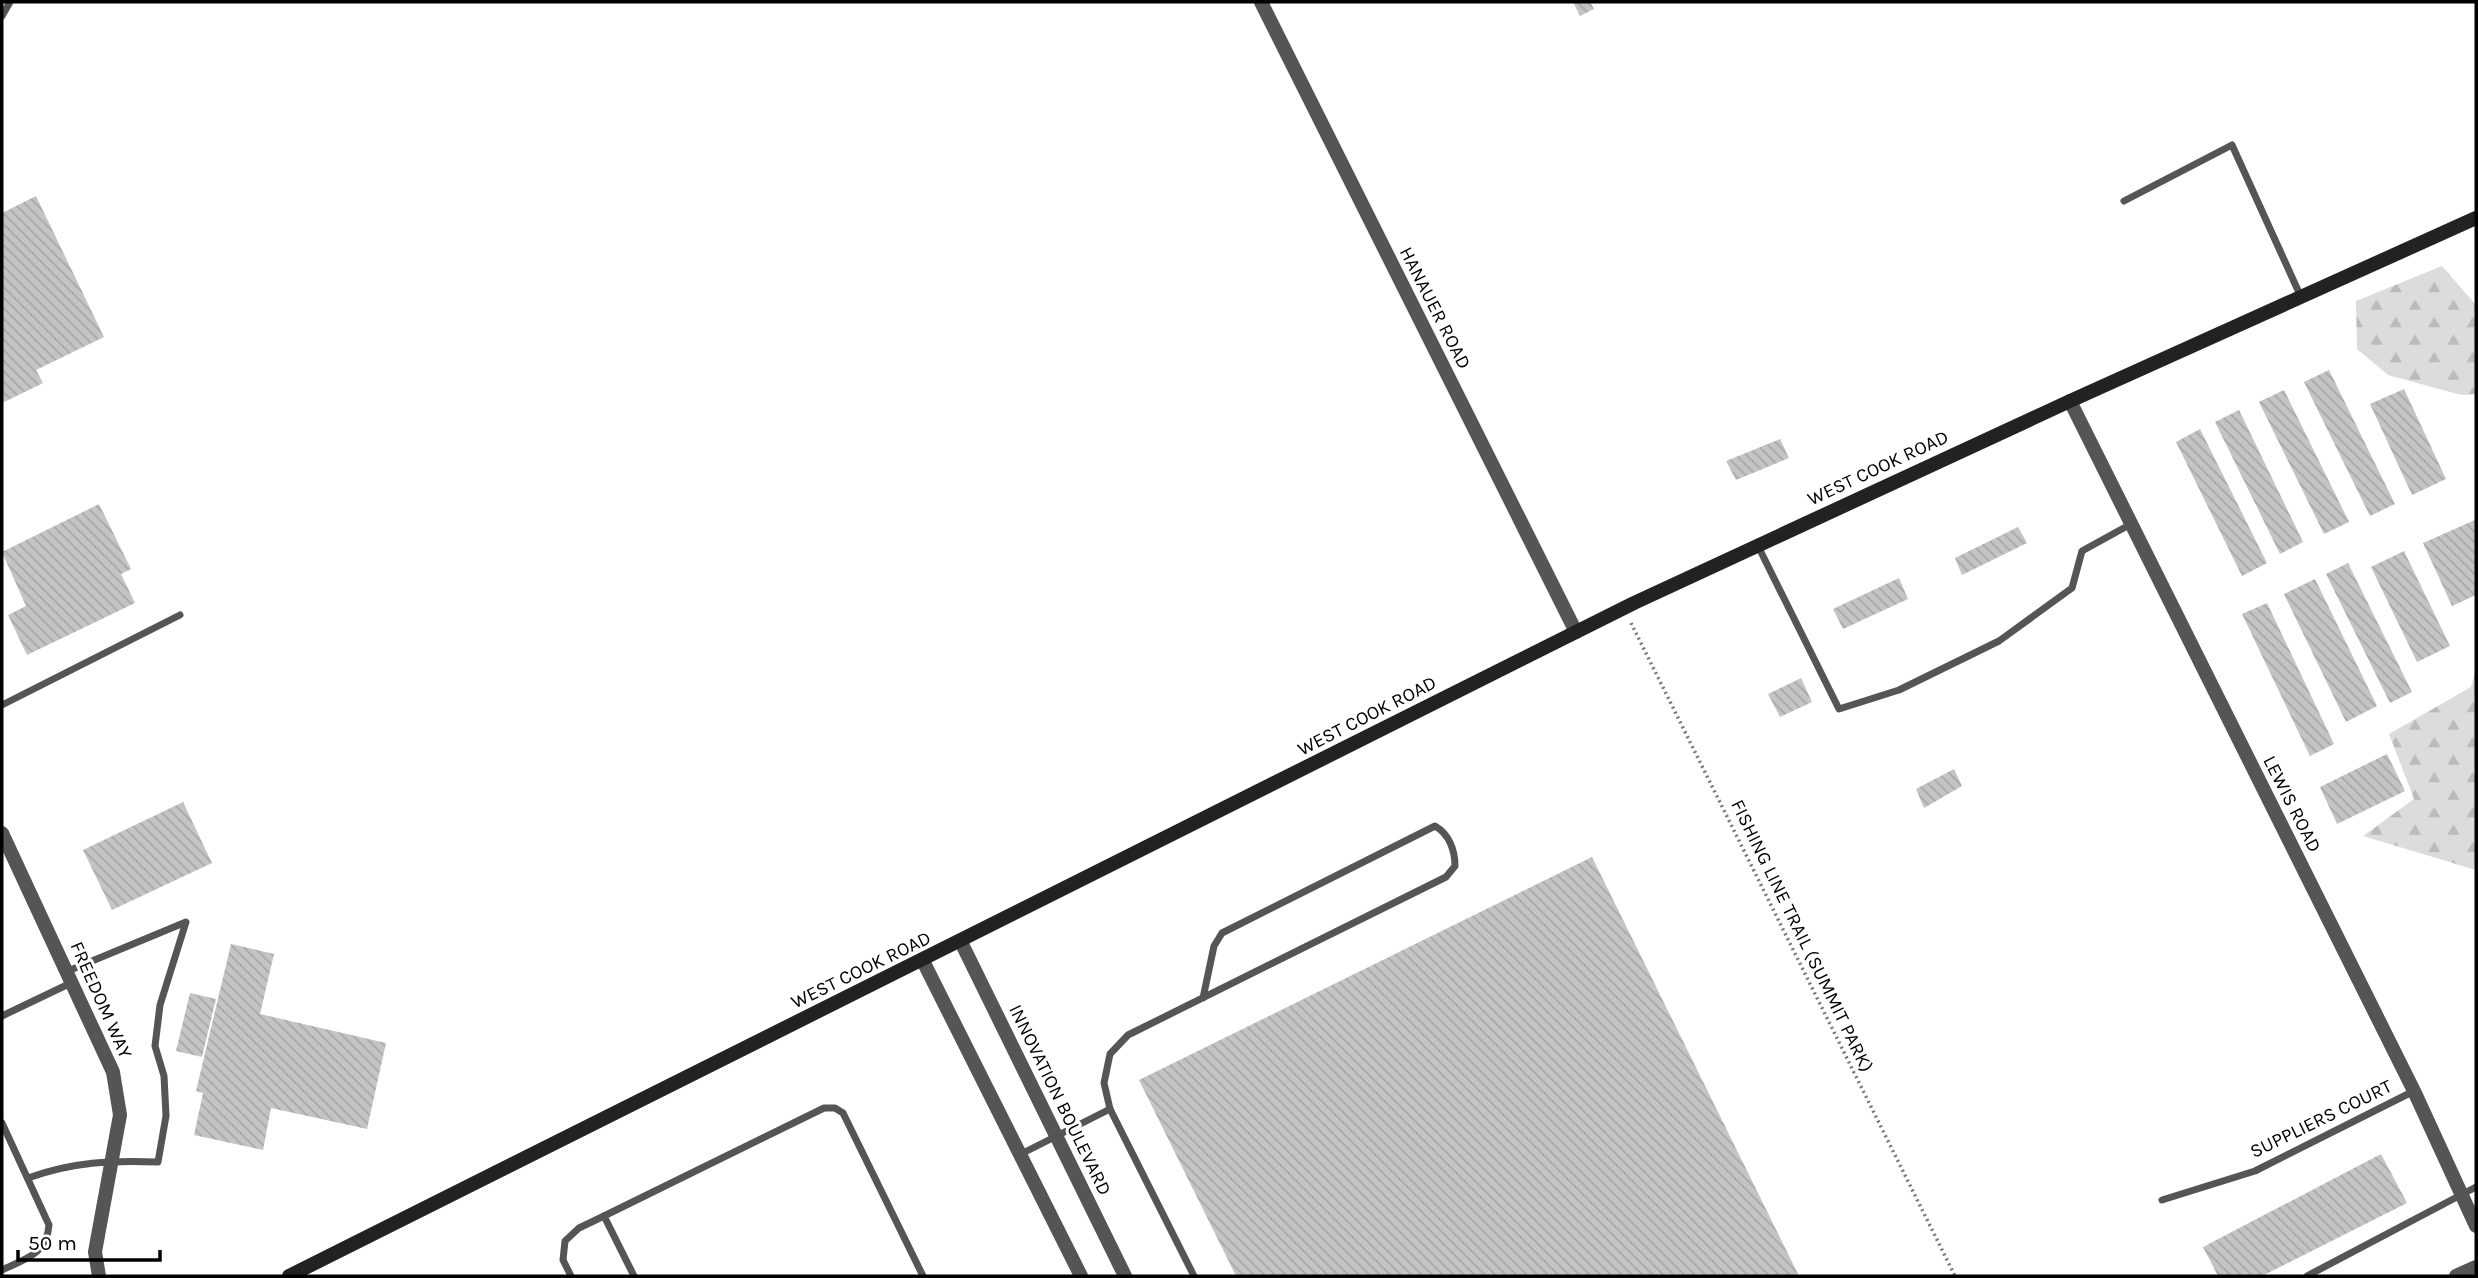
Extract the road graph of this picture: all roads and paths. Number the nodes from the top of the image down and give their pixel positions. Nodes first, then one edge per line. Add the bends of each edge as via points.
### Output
1 (10, 2) edge
2 (1261, 2) edge
3 (2, 16) edge
4 (2124, 201) dead end
5 (2476, 218) edge
6 (2301, 297) junction
7 (2070, 401) junction
8 (2131, 524) junction
9 (1758, 545) junction
10 (1624, 608) junction
11 (180, 615) dead end
12 (1576, 632) junction
13 (2, 705) edge
14 (2, 833) edge
15 (961, 942) junction
16 (923, 961) junction
17 (71, 977) junction
18 (1203, 998) junction
19 (2, 1016) edge
20 (2414, 1091) junction
21 (1110, 1109) junction
22 (2, 1123) edge
23 (1058, 1136) junction
24 (1021, 1154) junction
25 (114, 1160) junction
26 (28, 1178) junction
27 (2476, 1187) edge
28 (2461, 1194) junction
29 (2162, 1200) dead end
30 (604, 1216) junction
31 (2476, 1226) edge
32 (2476, 1267) edge
33 (2325, 1268) junction
34 (2, 1270) edge
35 (99, 1276) edge
36 (289, 1276) edge
37 (571, 1276) edge
38 (634, 1276) edge
39 (923, 1276) edge
40 (1081, 1276) edge
41 (1125, 1276) edge
42 (1194, 1276) edge
43 (1955, 1276) edge
44 (2307, 1276) edge
45 (2330, 1276) edge
46 (2458, 1276) edge

1 - 3 lane
2 - 12 street, HANAUER ROAD
4 - 6 lane via 2232,145
5 - 6 main road, WEST COOK ROAD
6 - 7 main road, WEST COOK ROAD
7 - 8 street, LEWIS ROAD
7 - 9 main road, WEST COOK ROAD
8 - 9 lane via 2082,551 2072,588 1999,641 1899,690 1839,709
8 - 20 street, LEWIS ROAD
9 - 10 main road, WEST COOK ROAD
10 - 12 main road, WEST COOK ROAD
10 - 43 path, FISHING LINE TRAIL (SUMMIT PARK)
11 - 13 lane
12 - 15 main road, WEST COOK ROAD
14 - 17 street, FREEDOM WAY
15 - 16 main road, WEST COOK ROAD
15 - 23 street, INNOVATION BOULEVARD
16 - 24 street
16 - 36 main road, WEST COOK ROAD
17 - 19 lane
17 - 25 street, FREEDOM WAY via 113,1072 120,1115
17 - 25 lane via 186,922 160,1005 155,1046 164,1076 165,1103 159,1162
18 - 18 lane via 1446,877 1455,866 1455,853 1444,831 1435,826 1222,933 1214,946
18 - 21 lane via 1128,1035 1110,1054 1104,1083
20 - 28 street, LEWIS ROAD
20 - 29 lane, SUPPLIERS COURT via 2255,1171
21 - 23 lane
21 - 42 lane
22 - 26 lane
23 - 24 lane
23 - 41 street, INNOVATION BOULEVARD
24 - 40 street
25 - 26 lane via 64,1165
25 - 35 street, FREEDOM WAY via 95,1252
26 - 34 lane via 48,1225 48,1238 39,1253
27 - 28 lane
28 - 31 street, LEWIS ROAD
28 - 33 lane
30 - 37 lane via 565,1241 563,1260
30 - 38 lane
30 - 39 lane via 824,1108 835,1108 843,1113
32 - 46 street
33 - 44 lane
33 - 45 lane

